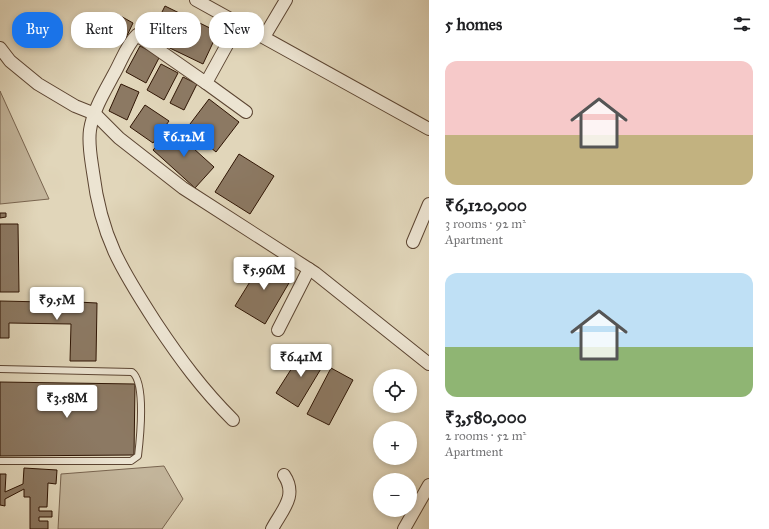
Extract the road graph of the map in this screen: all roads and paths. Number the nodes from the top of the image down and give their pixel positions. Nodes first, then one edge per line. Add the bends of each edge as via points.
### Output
1 (196, 0) edge
2 (286, 0) edge
3 (218, 12) edge
4 (264, 37) joint
5 (0, 48) edge
6 (225, 48) edge
7 (206, 83) junction
8 (246, 112) dead end
9 (95, 114) junction
10 (429, 129) edge
11 (429, 204) edge
12 (413, 242) dead end
13 (309, 269) junction
14 (278, 330) dead end
15 (429, 364) edge
16 (0, 369) edge
17 (233, 420) dead end
18 (0, 461) edge
19 (284, 475) dead end
20 (429, 486) edge
21 (272, 529) edge
22 (404, 529) edge

1 - 3 street
2 - 4 street
4 - 10 street
5 - 9 street via 10,61 38,84 75,106
6 - 7 street
7 - 8 street
7 - 9 street via 137,35 107,87
9 - 13 street via 119,138 183,188
9 - 17 street via 90,129 94,187 99,215 114,255 178,358 209,396
11 - 12 street
13 - 14 street
13 - 15 street
16 - 18 lane via 132,372 139,381 140,396 138,456 131,461
19 - 21 street via 290,484 291,493
20 - 22 street

